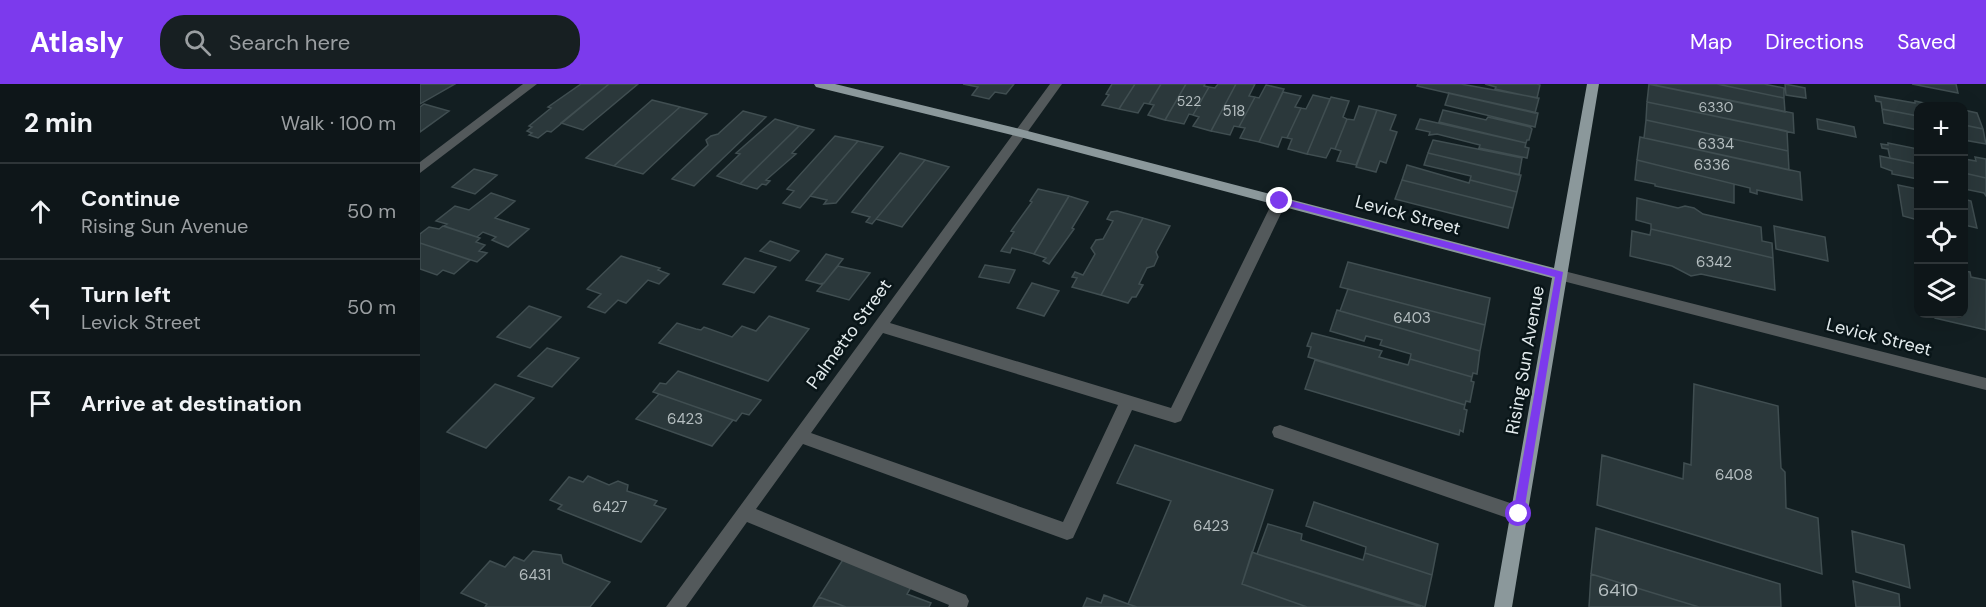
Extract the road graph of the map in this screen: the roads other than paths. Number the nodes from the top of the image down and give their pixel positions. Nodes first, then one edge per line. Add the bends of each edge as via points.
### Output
1 (531, 84) edge
2 (820, 84) edge
3 (1056, 84) edge
4 (1593, 84) edge
5 (1020, 133) junction
6 (420, 169) edge
7 (1280, 201) junction
8 (1560, 274) junction
9 (879, 326) junction
10 (1986, 384) edge
11 (1128, 402) junction
12 (1280, 432) dead end
13 (800, 436) junction
14 (744, 512) junction
15 (1519, 514) junction
16 (675, 607) edge
17 (957, 607) edge
18 (1503, 607) edge

1 - 6 street
2 - 5 main road, Levick Street
3 - 5 street, Palmetto Street
4 - 8 main road, Rising Sun Avenue
5 - 7 main road, Levick Street
5 - 9 street, Palmetto Street
7 - 8 main road, Levick Street
7 - 11 street via 1175,416
8 - 10 street, Levick Street
8 - 15 main road, Rising Sun Avenue
9 - 11 street
9 - 13 street, Palmetto Street
11 - 13 street via 1067,532
12 - 15 street
13 - 14 street, Palmetto Street
14 - 16 street, Palmetto Street
14 - 17 street via 960,601
15 - 18 main road, Rising Sun Avenue

